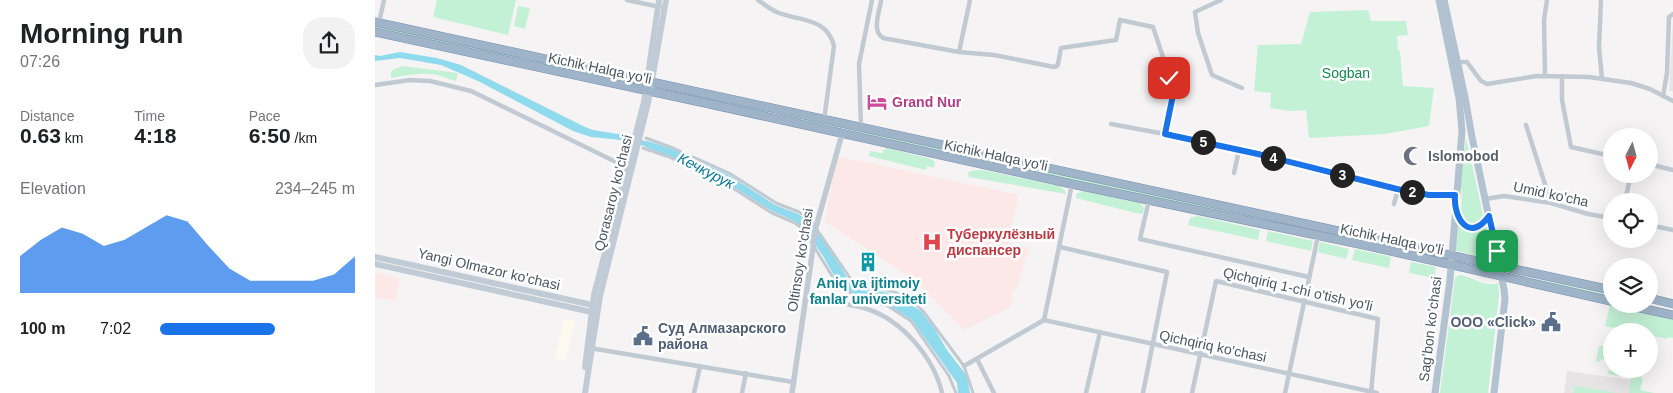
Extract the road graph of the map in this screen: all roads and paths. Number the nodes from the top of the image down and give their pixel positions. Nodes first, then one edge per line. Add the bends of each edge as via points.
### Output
1 (384, 0) edge
2 (627, 0) edge
3 (666, 0) edge
4 (758, 0) edge
5 (871, 0) edge
6 (881, 0) edge
7 (970, 0) edge
8 (1221, 0) edge
9 (1439, 0) edge
10 (1445, 0) edge
11 (1547, 0) edge
12 (1601, 0) edge
13 (661, 5) edge
14 (1673, 14) edge
15 (377, 23) edge
16 (375, 32) edge
17 (959, 52) junction
18 (1455, 63) junction
19 (1545, 76) junction
20 (1562, 76) junction
21 (1602, 79) junction
22 (650, 82) junction
23 (375, 87) edge
24 (1242, 88) dead end
25 (648, 91) junction
26 (1663, 96) junction
27 (1673, 101) edge
28 (775, 109) junction
29 (773, 118) junction
30 (824, 120) junction
31 (1111, 124) dead end
32 (1526, 125) dead end
33 (861, 128) junction
34 (841, 134) junction
35 (1165, 134) junction
36 (640, 137) junction
37 (637, 146) junction
38 (1239, 150) junction
39 (1603, 154) edge
40 (629, 157) junction
41 (1001, 158) junction
42 (616, 162) junction
43 (1658, 166) edge
44 (999, 168) junction
45 (1673, 170) edge
46 (625, 171) junction
47 (1234, 173) dead end
48 (1072, 184) junction
49 (1397, 189) junction
50 (1455, 195) junction
51 (1485, 199) junction
52 (1149, 200) junction
53 (1551, 203) junction
54 (1394, 204) dead end
55 (1455, 204) junction
56 (1489, 216) junction
57 (1603, 217) edge
58 (1261, 219) junction
59 (816, 227) junction
60 (1658, 227) edge
61 (1673, 230) edge
62 (1318, 236) junction
63 (1365, 242) junction
64 (813, 247) junction
65 (1059, 247) junction
66 (375, 256) edge
67 (1451, 256) junction
68 (375, 264) edge
69 (1450, 265) junction
70 (1501, 267) junction
71 (1309, 277) junction
72 (1507, 279) junction
73 (1603, 288) edge
74 (805, 299) junction
75 (1603, 300) edge
76 (1658, 301) edge
77 (1304, 302) junction
78 (1673, 304) edge
79 (595, 309) junction
80 (1658, 312) edge
81 (1673, 315) edge
82 (1044, 320) junction
83 (1100, 332) junction
84 (1153, 344) junction
85 (590, 348) junction
86 (1200, 354) junction
87 (977, 359) junction
88 (700, 366) junction
89 (964, 366) junction
90 (746, 373) junction
91 (1289, 374) junction
92 (793, 382) junction
93 (1371, 392) edge
94 (581, 393) edge
95 (585, 393) edge
96 (694, 393) edge
97 (742, 393) edge
98 (792, 393) edge
99 (942, 393) edge
100 (956, 393) edge
101 (973, 393) edge
102 (993, 393) edge
103 (1086, 393) edge
104 (1143, 393) edge
105 (1191, 393) edge
106 (1285, 393) edge
107 (1377, 393) edge
108 (1435, 393) edge
109 (1494, 393) edge

1 - 15 street
2 - 13 street
3 - 13 main road, Qorasaroy ko'chasi
4 - 30 street via 775,12 814,22 830,35 834,46
5 - 33 street via 859,64
6 - 17 street via 877,34 883,38
7 - 17 street
8 - 24 street via 1195,12 1198,33 1212,76
9 - 18 main road, Sag’bon ko’chasi
10 - 18 main road, Sag’bon ko’chasi
11 - 19 street via 1544,14
12 - 21 street via 1599,47
13 - 22 main road, Qorasaroy ko'chasi
14 - 26 street via 1669,17
15 - 22 highway, Kichik Halqa yo'li
16 - 25 highway, Kichik Halqa yo'li
17 - 35 street via 1054,67 1058,64 1061,48 1116,40 1120,20 1153,27 1174,90
18 - 19 street via 1467,62 1487,84
18 - 50 main road, Sag’bon ko’chasi via 1462,124
18 - 51 main road, Sag’bon ko’chasi
19 - 20 street
20 - 21 street
20 - 39 street via 1562,100 1571,146
21 - 26 street via 1631,83
22 - 25 main road, Qorasaroy ko'chasi
22 - 28 highway, Kichik Halqa yo'li
23 - 42 street via 410,80 454,86 489,99
25 - 29 highway, Kichik Halqa yo'li
25 - 36 main road, Qorasaroy ko'chasi
26 - 27 street
28 - 29 highway
28 - 30 highway, Kichik Halqa yo'li
29 - 34 highway, Kichik Halqa yo'li
30 - 33 highway, Kichik Halqa yo'li
31 - 35 street
32 - 53 street
33 - 41 highway, Kichik Halqa yo'li
34 - 44 highway, Kichik Halqa yo'li
34 - 59 street, Oltinsoy ko'chasi
35 - 38 street
36 - 37 main road, Qorasaroy ko'chasi
36 - 59 street via 729,173 776,203 799,212
37 - 40 main road, Qorasaroy ko'chasi
37 - 64 street via 725,183 795,223 803,229
37 - 79 main road, Qorasaroy ko'chasi
38 - 47 street
38 - 49 street
40 - 42 street
40 - 46 main road, Qorasaroy ko'chasi
41 - 44 highway
41 - 58 highway, Kichik Halqa yo'li
42 - 46 street
43 - 45 street
44 - 48 highway, Kichik Halqa yo'li
46 - 79 main road, Qorasaroy ko'chasi
48 - 52 highway, Kichik Halqa yo'li
48 - 65 street
49 - 50 street via 1429,195
49 - 54 street
50 - 55 main road, Sag’bon ko’chasi
51 - 53 street, Umid ko'cha via 1504,196
51 - 56 main road, Sag’bon ko’chasi
52 - 58 highway, Kichik Halqa yo'li
52 - 71 street via 1140,239
53 - 57 street, Umid ko'cha
55 - 56 main road via 1458,217 1466,226 1481,226
55 - 67 main road, Sag’bon ko’chasi
56 - 70 main road, Sag’bon ko’chasi
58 - 62 highway, Kichik Halqa yo'li
58 - 63 highway, Kichik Halqa yo'li
59 - 64 street, Oltinsoy ko'chasi
59 - 89 street via 850,278 895,292 912,301
60 - 61 street
62 - 63 highway, Kichik Halqa yo'li
62 - 71 street
63 - 67 highway, Kichik Halqa yo'li
63 - 69 highway, Kichik Halqa yo'li
64 - 74 street, Oltinsoy ko'chasi
64 - 100 street via 839,287 866,301 889,306 911,321 949,376
65 - 82 street
65 - 84 street via 1167,272
66 - 79 main road, Yangi Olmazor ko'chasi
67 - 69 main road, Sag’bon ko’chasi
67 - 70 highway, Kichik Halqa yo'li
68 - 79 main road, Yangi Olmazor ko'chasi
69 - 72 highway, Kichik Halqa yo'li
69 - 108 main road, Sag’bon ko’chasi
70 - 72 main road, Sag’bon ko’chasi
70 - 73 highway, Kichik Halqa yo'li
71 - 77 street
72 - 75 highway, Kichik Halqa yo'li
72 - 109 main road, Sag’bon ko’chasi
74 - 92 street, Oltinsoy ko'chasi
74 - 99 street via 856,306 889,320 922,353 937,376
76 - 78 highway
77 - 86 street, Qichqiriq 1-chi o'tish yo'li via 1215,281
77 - 91 street
77 - 93 street, Qichqiriq 1-chi o'tish yo'li via 1378,319
79 - 85 main road, Qorasaroy ko'chasi
80 - 81 highway
82 - 83 street, Qichqiriq ko'chasi
82 - 87 street
83 - 84 street, Qichqiriq ko'chasi
83 - 103 street
84 - 86 street, Qichqiriq ko'chasi
84 - 104 street
85 - 88 street
85 - 94 main road, Qorasaroy ko'chasi
85 - 95 main road, Qorasaroy ko'chasi
86 - 91 street, Qichqiriq ko'chasi
86 - 105 street
87 - 89 street
87 - 102 street
88 - 90 street
88 - 96 street
89 - 101 street
90 - 92 street
90 - 97 street
91 - 93 street, Qichqiriq ko'chasi
91 - 106 street
92 - 98 street, Oltinsoy ko'chasi
93 - 107 street, Qichqiriq ko'chasi

